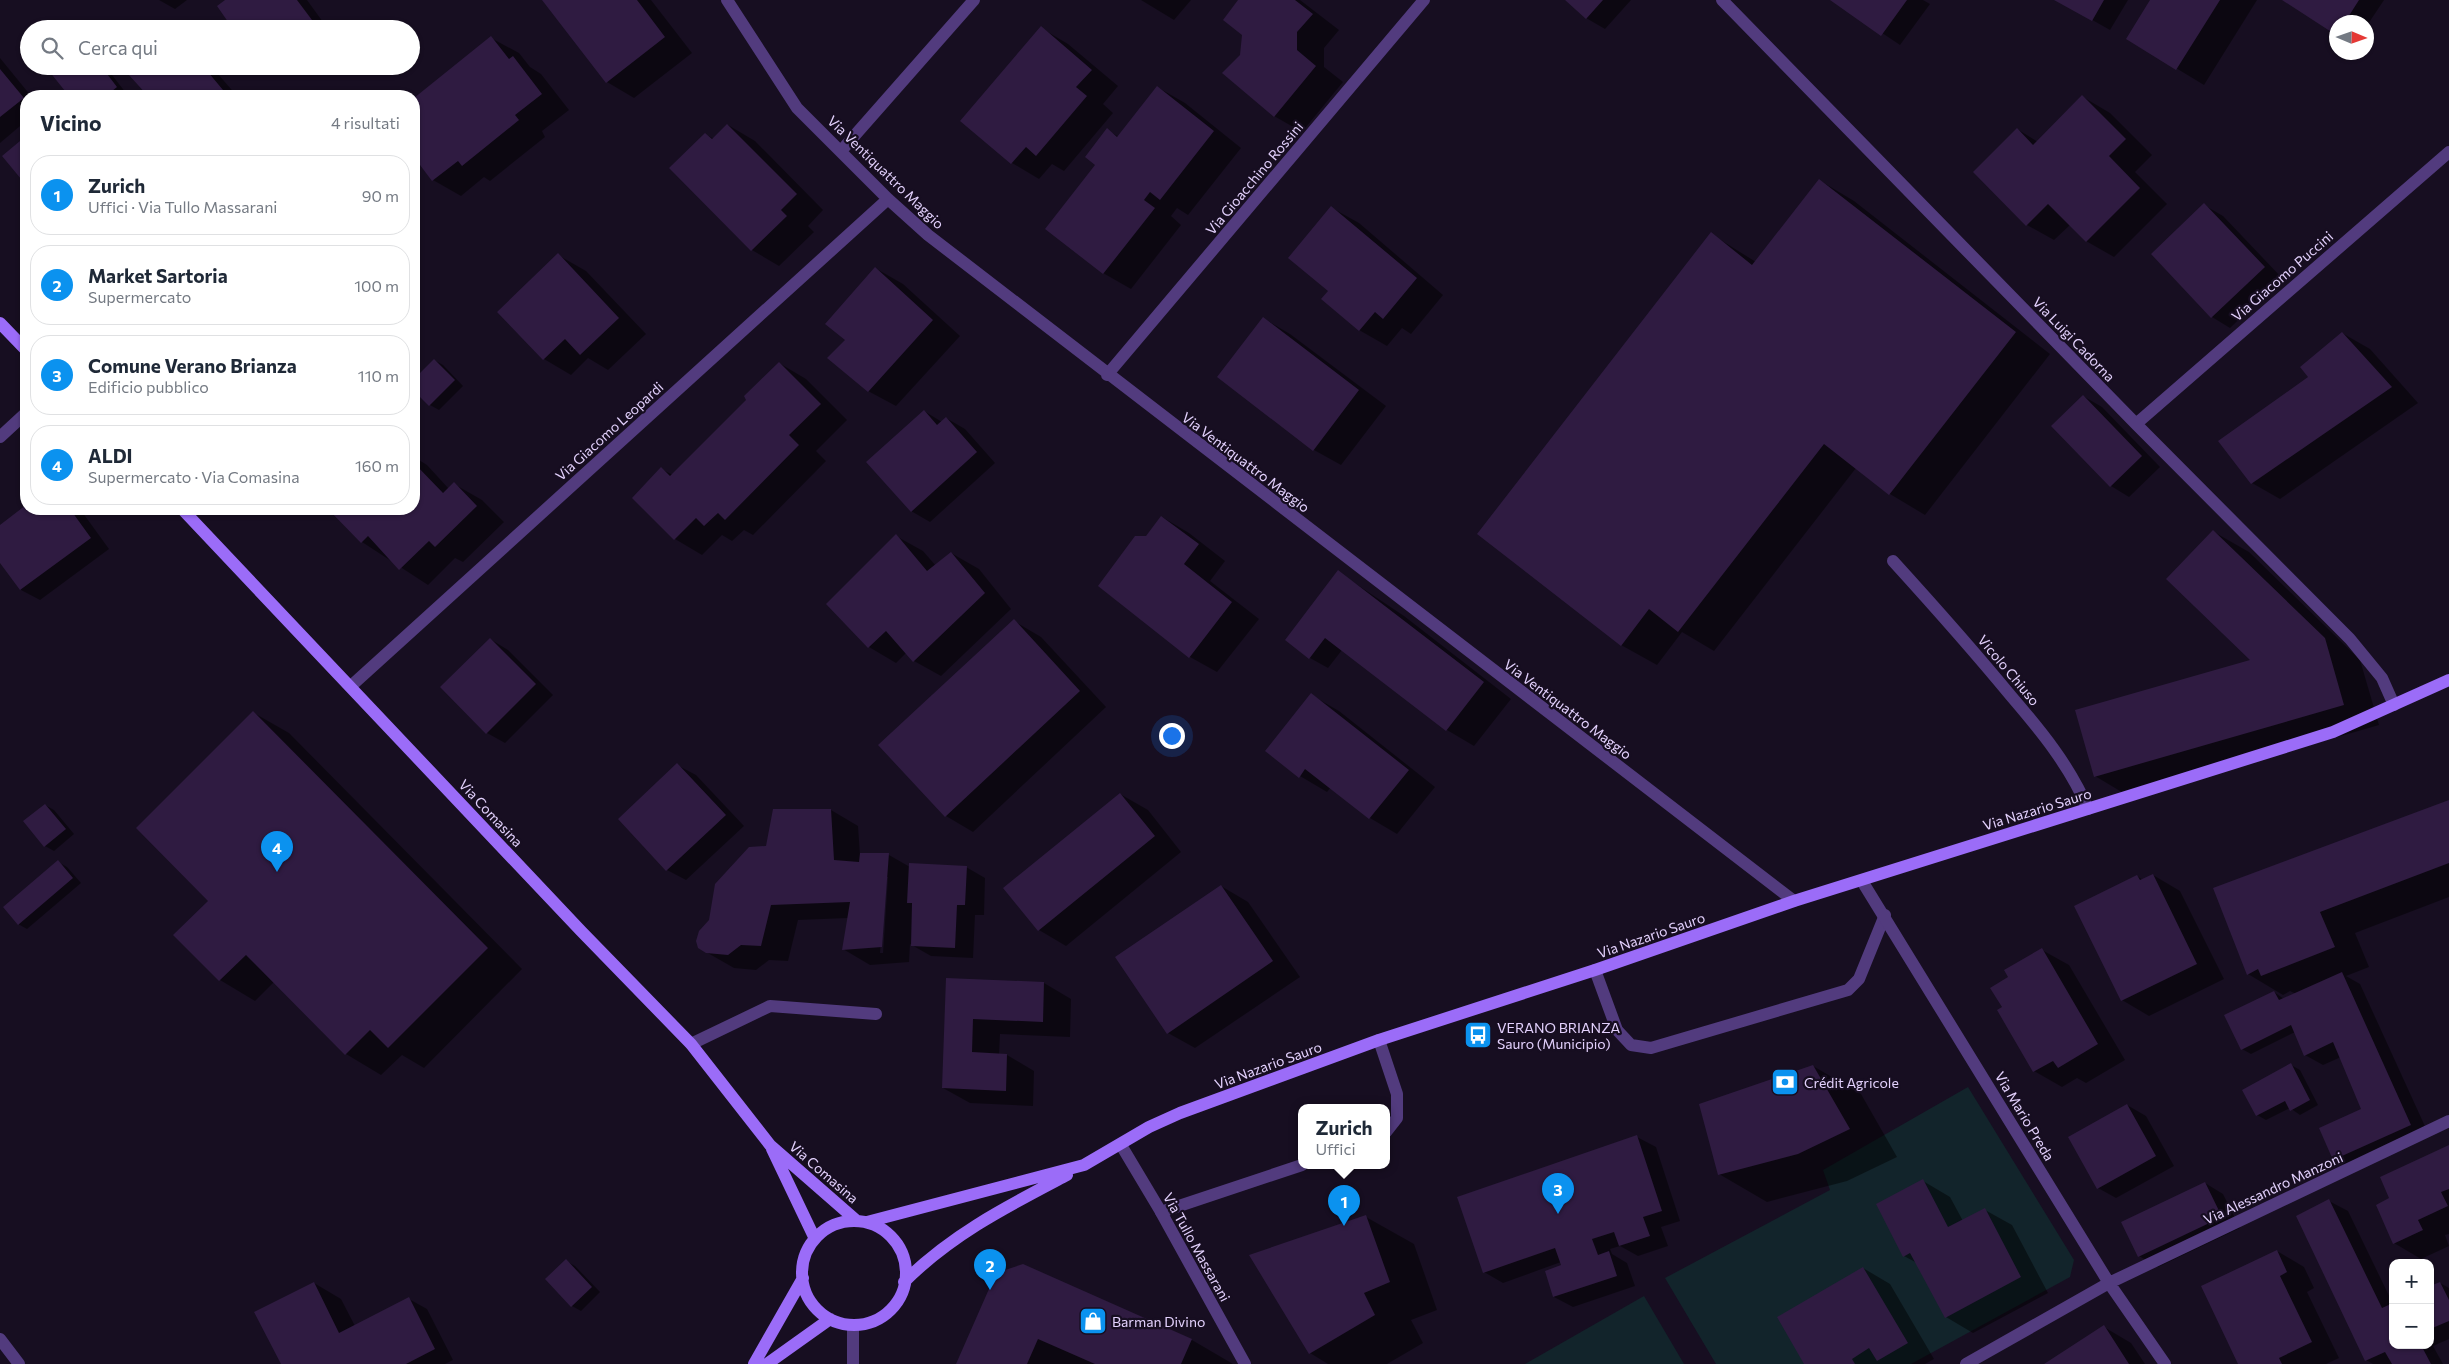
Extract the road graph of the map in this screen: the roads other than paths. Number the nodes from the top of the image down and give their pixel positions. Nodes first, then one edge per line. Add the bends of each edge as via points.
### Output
1 (728, 0) edge
2 (974, 0) edge
3 (1424, 0) edge
4 (1722, 0) edge
5 (841, 151) junction
6 (2449, 152) edge
7 (888, 199) junction
8 (0, 324) edge
9 (20, 344) edge
10 (1108, 374) junction
11 (20, 419) edge
12 (2136, 424) junction
13 (0, 437) edge
14 (188, 515) edge
15 (1893, 561) dead end
16 (2449, 680) edge
17 (351, 686) junction
18 (2394, 705) junction
19 (2088, 809) junction
20 (1862, 881) junction
21 (1794, 901) junction
22 (1885, 915) junction
23 (1595, 970) junction
24 (876, 1014) dead end
25 (1379, 1040) junction
26 (691, 1044) junction
27 (2449, 1121) edge
28 (1390, 1127) edge
29 (770, 1145) junction
30 (1121, 1145) junction
31 (1084, 1165) junction
32 (1298, 1166) edge
33 (1161, 1212) junction
34 (862, 1222) junction
35 (815, 1239) junction
36 (803, 1278) junction
37 (904, 1282) junction
38 (2109, 1283) junction
39 (830, 1319) junction
40 (853, 1325) junction
41 (0, 1339) edge
42 (19, 1364) edge
43 (754, 1364) edge
44 (767, 1364) edge
45 (853, 1364) edge
46 (1246, 1364) edge
47 (1966, 1364) edge
48 (2165, 1364) edge

1 - 5 street, Via Ventiquattro Maggio via 797,108
2 - 5 street
3 - 10 street, Via Gioacchino Rossini
4 - 12 street, Via Luigi Cadorna
5 - 7 street, Via Ventiquattro Maggio
6 - 12 street, Via Giacomo Puccini
7 - 10 street, Via Ventiquattro Maggio via 928,235
7 - 17 street, Via Giacomo Leopardi
8 - 9 main road
10 - 21 street, Via Ventiquattro Maggio
11 - 13 street
12 - 18 street, Via Luigi Cadorna via 2350,639 2382,678
14 - 17 main road, Via Comasina
15 - 19 street, Vicolo Chiuso via 2040,731 2078,786
16 - 18 main road, Via Nazario Sauro
17 - 26 main road, Via Comasina
18 - 19 main road, Via Nazario Sauro via 2332,732
19 - 20 main road, Via Nazario Sauro
20 - 21 main road, Via Nazario Sauro
20 - 22 street, Via Mario Preda
21 - 23 main road, Via Nazario Sauro
22 - 23 street via 1859,979 1848,990 1651,1048 1631,1045 1617,1030
22 - 38 street, Via Mario Preda
23 - 25 main road, Via Nazario Sauro
24 - 26 street via 770,1006
25 - 28 street via 1397,1094 1397,1118
25 - 30 main road, Via Nazario Sauro via 1180,1112
26 - 29 main road, Via Comasina
27 - 38 street, Via Alessandro Manzoni
29 - 34 main road, Via Comasina
29 - 35 main road, Via Comasina
30 - 31 main road, Via Nazario Sauro
30 - 33 street, Via Tullo Massarani
31 - 34 main road, Via Nazario Sauro
31 - 37 main road via 964,1232 928,1258
32 - 33 street
33 - 46 street, Via Tullo Massarani
34 - 35 main road via 842,1223
34 - 37 main road via 887,1232 899,1244 904,1259
35 - 36 main road via 806,1254
36 - 39 main road via 811,1301
36 - 43 main road
37 - 40 main road via 895,1305 883,1316 869,1323
38 - 47 street, Via Alessandro Manzoni
38 - 48 street, Via Mario Preda
39 - 40 main road
39 - 44 main road
40 - 45 street
41 - 42 street

